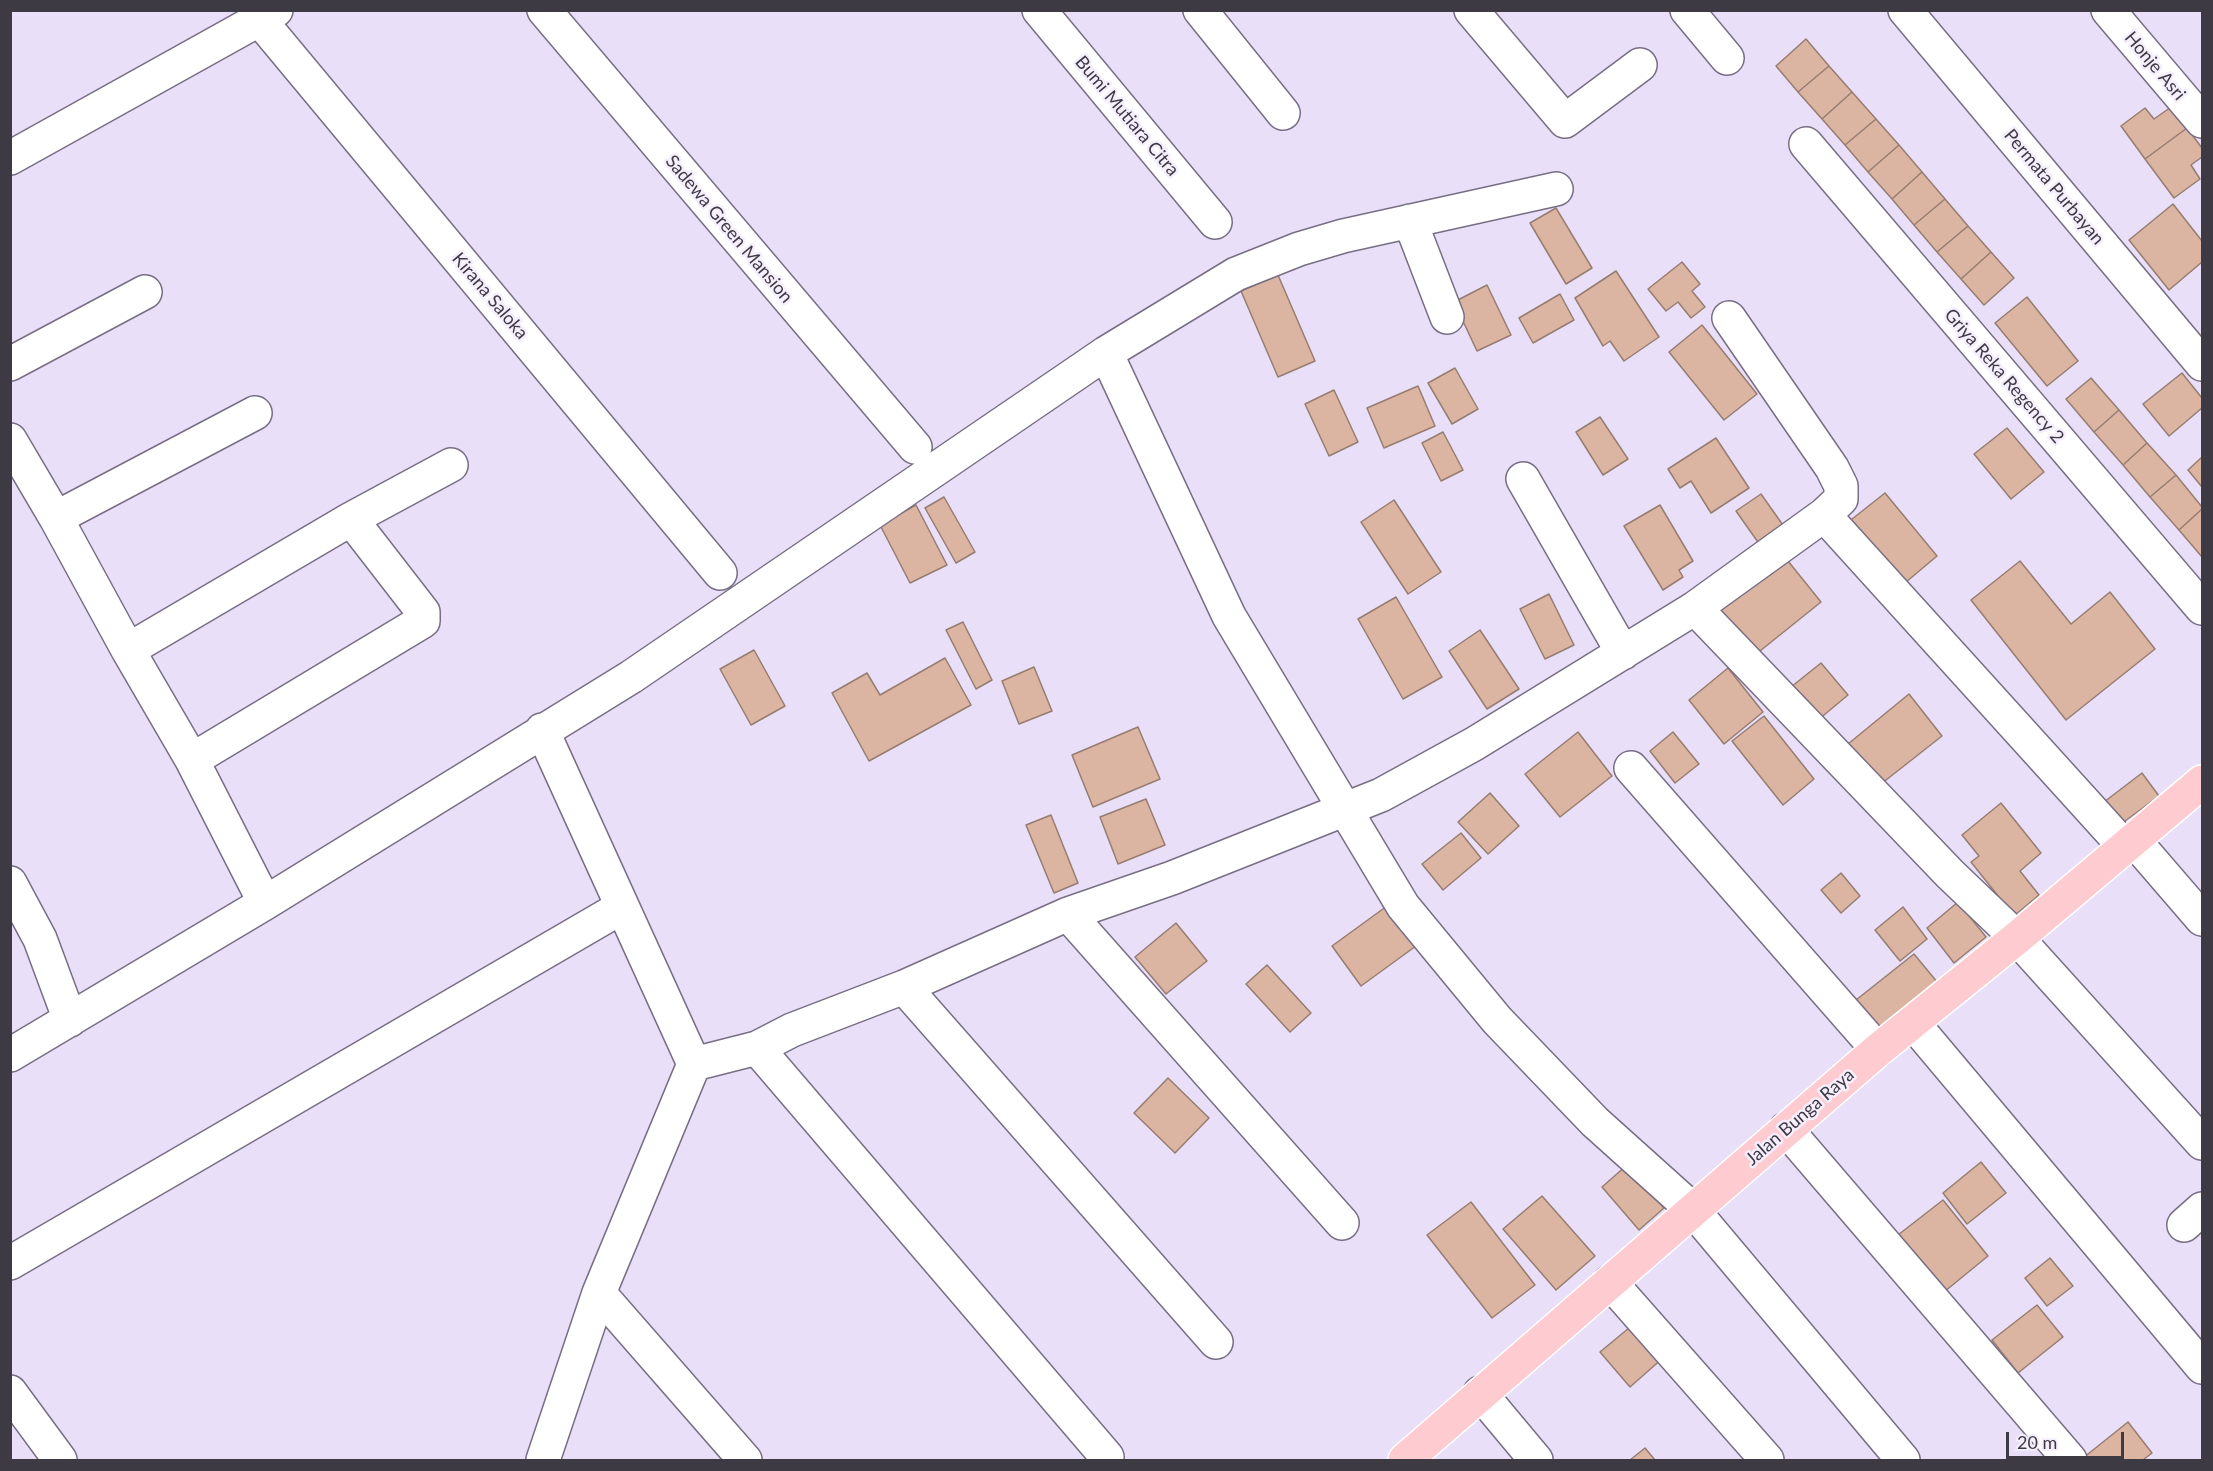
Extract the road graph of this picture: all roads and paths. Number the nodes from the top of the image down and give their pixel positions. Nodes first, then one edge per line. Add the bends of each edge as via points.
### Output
1 (544, 10) edge
2 (1039, 10) edge
3 (1200, 10) edge
4 (1471, 10) edge
5 (1687, 10) edge
6 (1905, 10) edge
7 (2108, 10) edge
8 (268, 15) edge
9 (1727, 58) dead end
10 (1640, 65) dead end
11 (1283, 113) dead end
12 (2202, 121) edge
13 (1806, 144) dead end
14 (10, 158) edge
15 (1556, 189) dead end
16 (1410, 221) junction
17 (1215, 222) dead end
18 (145, 292) dead end
19 (1447, 317) dead end
20 (1729, 318) dead end
21 (1106, 353) junction
22 (10, 364) edge
23 (2202, 364) edge
24 (255, 413) dead end
25 (10, 440) edge
26 (915, 447) dead end
27 (451, 465) dead end
28 (1523, 479) dead end
29 (1824, 515) junction
30 (56, 518) junction
31 (351, 519) junction
32 (720, 573) dead end
33 (1695, 608) junction
34 (2202, 608) edge
35 (128, 650) junction
36 (1623, 653) junction
37 (542, 730) junction
38 (192, 760) junction
39 (1631, 768) dead end
40 (2202, 782) edge
41 (1346, 811) junction
42 (2128, 843) junction
43 (10, 883) edge
44 (265, 903) junction
45 (622, 907) junction
46 (1068, 914) junction
47 (2202, 920) edge
48 (2017, 938) junction
49 (904, 987) junction
50 (70, 1020) junction
51 (1913, 1023) junction
52 (757, 1048) junction
53 (1878, 1050) junction
54 (10, 1055) edge
55 (694, 1064) junction
56 (1786, 1129) junction
57 (2202, 1143) edge
58 (1693, 1210) junction
59 (1342, 1223) dead end
60 (10, 1263) edge
61 (1610, 1282) junction
62 (599, 1293) junction
63 (1216, 1342) dead end
64 (2202, 1367) edge
65 (10, 1392) edge
66 (1480, 1393) junction
67 (548, 1457) edge
68 (1107, 1457) dead end
69 (60, 1461) edge
70 (745, 1461) edge
71 (1405, 1461) edge
72 (1536, 1461) edge
73 (1767, 1461) edge
74 (1903, 1461) edge
75 (2070, 1461) edge

1 - 26 street, Sadewa Green Mansion
2 - 17 street, Bumi Mutiara Citra
3 - 11 street
4 - 10 street via 1565,121
5 - 9 street
6 - 23 street, Permata Purbayan
7 - 12 street, Honje Asri
8 - 14 street
8 - 32 street, Kirana Saloka
13 - 34 street, Griya Reka Regency 2
15 - 16 street
16 - 19 street
16 - 21 street via 1343,236 1252,267 1183,304
18 - 22 street
20 - 29 street via 1841,486 1841,499
21 - 37 street via 631,677
21 - 41 street via 1230,616
24 - 30 street
25 - 30 street
27 - 31 street
28 - 36 street
29 - 33 street
29 - 42 street
30 - 35 street
31 - 35 street
31 - 38 street via 423,612 423,621
33 - 36 street
33 - 48 street via 1950,874
35 - 38 street
36 - 41 street via 1464,750
37 - 44 street
37 - 45 street
38 - 44 street
39 - 53 street
40 - 42 main road, Jalan Bunga Raya
41 - 46 street
41 - 58 street via 1403,906 1497,1020 1595,1122
42 - 47 street
42 - 48 main road, Jalan Bunga Raya
43 - 50 street via 39,939
44 - 50 street
45 - 55 street
45 - 60 street
46 - 49 street
46 - 59 street
48 - 51 main road, Jalan Bunga Raya
48 - 57 street
49 - 52 street via 792,1030
49 - 63 street
50 - 54 street
51 - 53 main road, Jalan Bunga Raya
51 - 64 street
52 - 55 street
52 - 68 street
53 - 56 main road, Jalan Bunga Raya
55 - 62 street
56 - 58 main road, Jalan Bunga Raya
56 - 75 street
58 - 61 main road, Jalan Bunga Raya
58 - 74 street
61 - 66 main road, Jalan Bunga Raya
61 - 73 street
62 - 67 street
62 - 70 street
65 - 69 street
66 - 71 main road, Jalan Bunga Raya
66 - 72 street

